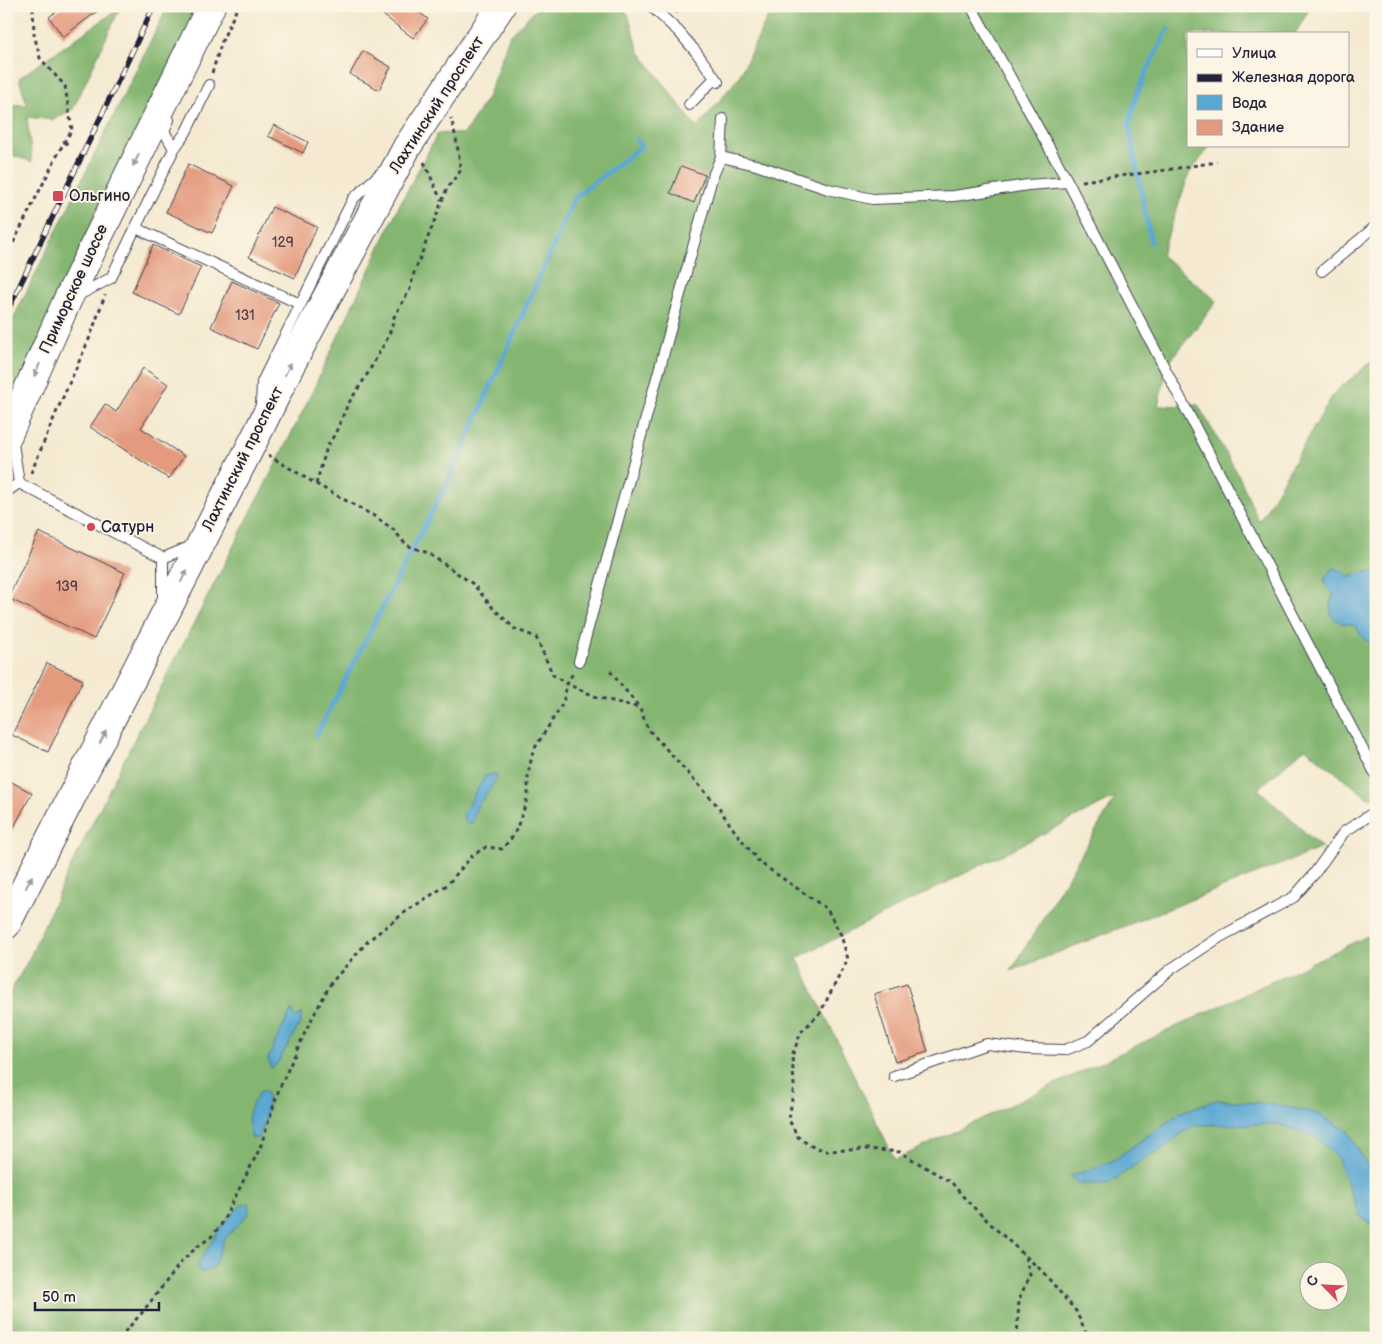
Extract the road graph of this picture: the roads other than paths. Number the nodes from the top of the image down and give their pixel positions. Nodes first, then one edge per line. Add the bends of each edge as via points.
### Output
1 (501, 6) edge
2 (651, 6) edge
3 (971, 6) edge
4 (207, 16) edge
5 (209, 85) road end
6 (689, 105) dead end
7 (723, 119) dead end
8 (174, 149) junction
9 (414, 152) junction
10 (721, 157) junction
11 (1068, 182) junction
12 (1376, 226) edge
13 (136, 228) junction
14 (1322, 271) dead end
15 (67, 301) junction
16 (300, 304) junction
17 (260, 428) junction
18 (9, 434) edge
19 (22, 485) junction
20 (6, 492) edge
21 (202, 541) junction
22 (162, 558) junction
23 (163, 618) junction
24 (579, 661) road end
25 (1376, 775) edge
26 (1376, 811) edge
27 (6, 925) edge
28 (894, 1076) dead end

1 - 9 main road, Лахтинский проспект
2 - 6 lane via 679,32 716,80
3 - 11 lane
4 - 8 lane via 164,132
4 -> 15 main road, Приморское шоссе
5 - 8 lane
7 - 10 lane
8 - 13 lane
9 - 16 lane via 353,200
17 -> 9 main road, Лахтинский проспект via 288,370
10 - 11 lane via 872,199 954,196
10 - 24 lane via 712,178
11 - 25 lane
12 - 14 lane
13 - 15 lane via 111,278
13 - 16 lane
15 -> 18 main road, Приморское шоссе
16 - 17 lane via 262,382
17 - 21 main road, Лахтинский проспект
18 - 19 lane
19 - 20 lane
19 - 22 lane
21 - 22 lane
23 -> 21 main road, Лахтинский проспект
22 - 23 lane
27 -> 23 main road, Лахтинский проспект
26 - 28 lane via 1344,832 1294,897 1220,937 1171,969 1088,1041 1065,1050 987,1044

